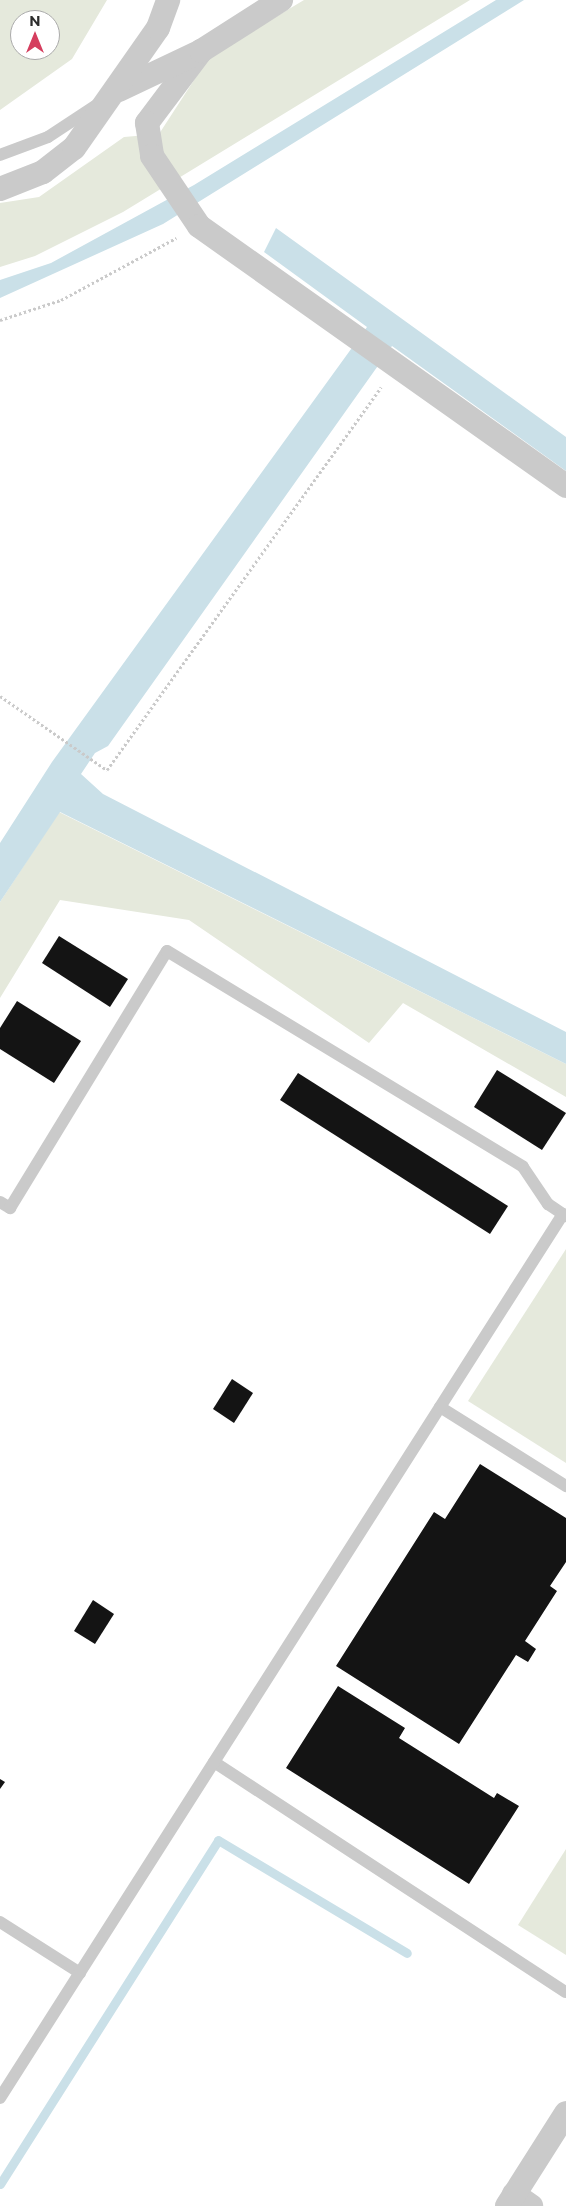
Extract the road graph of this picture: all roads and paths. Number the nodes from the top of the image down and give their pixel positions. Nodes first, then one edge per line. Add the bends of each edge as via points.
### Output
1 (168, 0) edge
2 (281, 0) edge
3 (200, 51) junction
4 (119, 90) junction
5 (0, 155) edge
6 (0, 189) edge
7 (199, 226) junction
8 (0, 320) edge
9 (397, 364) junction
10 (566, 486) edge
11 (0, 696) edge
12 (0, 1202) edge
13 (565, 1215) edge
14 (440, 1407) junction
15 (566, 1486) edge
16 (214, 1762) junction
17 (0, 1922) edge
18 (80, 1973) junction
19 (566, 1992) edge
20 (0, 2098) edge
21 (566, 2113) edge
22 (517, 2202) edge

1 - 4 street via 158,28
2 - 3 street
3 - 4 street
3 - 7 street via 147,123 152,156
4 - 5 lane via 48,137
4 - 6 street via 74,148 43,172
7 - 8 path via 61,300
7 - 9 street
9 - 10 street
9 - 11 path via 107,770
12 - 13 lane via 10,1208 167,951 522,1167 548,1204
13 - 14 lane
14 - 15 lane
14 - 16 lane
16 - 18 lane
16 - 19 lane
17 - 18 lane
18 - 20 lane
21 - 22 street

